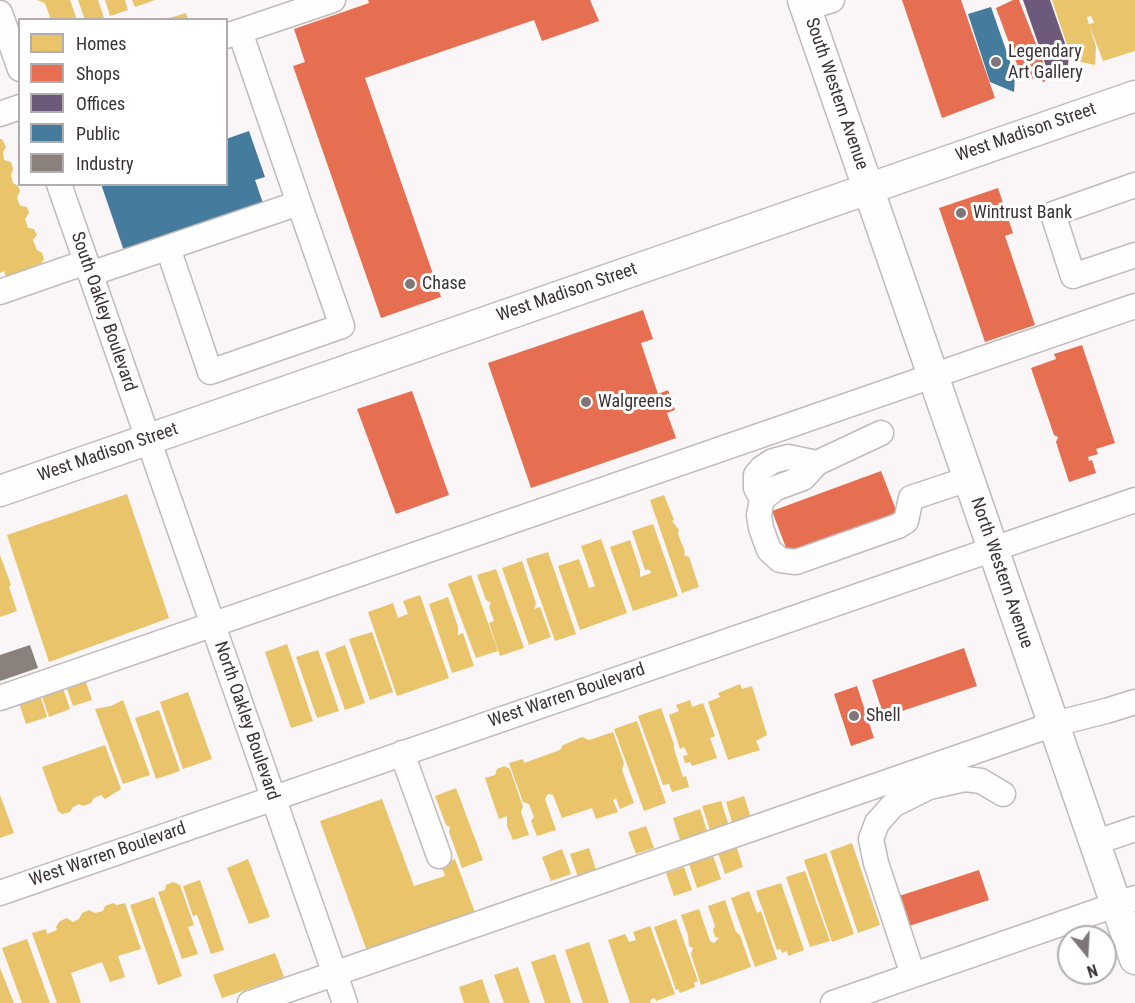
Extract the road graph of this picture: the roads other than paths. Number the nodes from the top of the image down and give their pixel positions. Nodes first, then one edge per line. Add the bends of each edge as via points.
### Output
1 (333, 0) edge
2 (814, 3) edge
3 (0, 13) edge
4 (233, 34) edge
5 (18, 63) edge
6 (1133, 102) edge
7 (18, 108) edge
8 (0, 114) edge
9 (1135, 185) edge
10 (60, 186) edge
11 (868, 187) junction
12 (299, 203) junction
13 (168, 248) junction
14 (1135, 255) edge
15 (88, 268) junction
16 (0, 292) edge
17 (1135, 306) edge
18 (933, 376) junction
19 (881, 433) dead end
20 (148, 439) junction
21 (968, 478) junction
22 (0, 491) edge
23 (1135, 500) edge
24 (992, 549) junction
25 (212, 624) junction
26 (0, 698) edge
27 (1135, 702) edge
28 (1054, 724) junction
29 (402, 753) junction
30 (1003, 794) dead end
31 (273, 798) junction
32 (1135, 829) edge
33 (1094, 843) junction
34 (439, 856) dead end
35 (0, 893) edge
36 (1125, 901) edge
37 (1135, 959) edge
38 (335, 974) junction
39 (913, 975) junction
40 (250, 1003) edge
41 (345, 1003) edge
42 (833, 1003) edge

1 - 4 street
2 - 11 main road, South Western Avenue
3 - 5 street
4 - 12 street
6 - 11 main road, West Madison Street
7 - 8 street
9 - 14 street via 1053,214 1073,276
10 - 15 street, South Oakley Boulevard
11 - 18 main road, North Western Avenue
11 - 20 main road, West Madison Street
12 - 13 street
12 - 13 street via 342,326 210,372
13 - 15 street
15 - 16 street
15 - 20 street, South Oakley Boulevard
17 - 18 street
18 - 21 main road, North Western Avenue
18 - 25 street
19 - 21 street via 817,463 788,457 773,460 756,475 756,488 762,500 761,528 769,550 780,560 796,562 898,526 906,521 911,498
20 - 22 main road, West Madison Street
20 - 25 street, North Oakley Boulevard
21 - 24 main road, North Western Avenue
23 - 24 street, West Warren Boulevard
24 - 28 main road, North Western Avenue
24 - 29 street, West Warren Boulevard
25 - 26 street
25 - 31 street, North Oakley Boulevard
27 - 28 street
28 - 33 main road, North Western Avenue
28 - 38 street
29 - 31 street, West Warren Boulevard
29 - 34 street
30 - 39 street via 981,781 965,778 929,787 893,805 877,823 871,839 876,863
31 - 35 street, West Warren Boulevard
31 - 38 street, North Oakley Boulevard
32 - 33 street
33 - 36 main road, North Western Avenue
36 - 37 main road, North Western Avenue
36 - 39 street
38 - 40 street
38 - 41 street, North Oakley Boulevard
39 - 42 street

